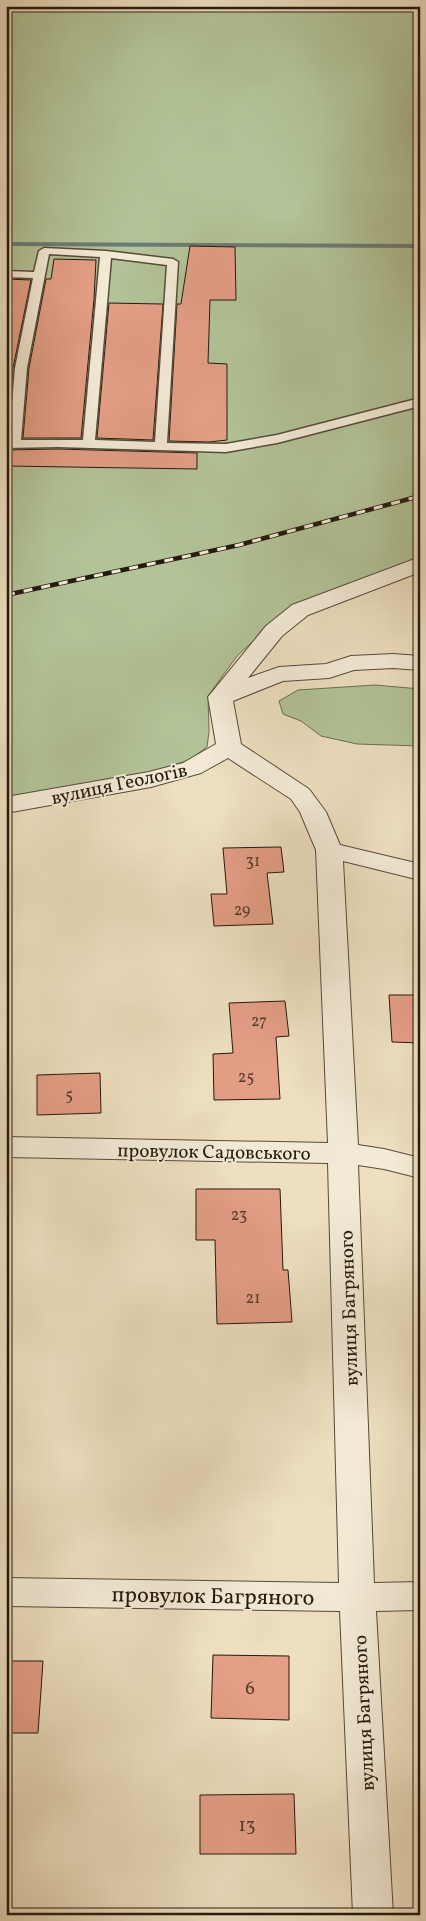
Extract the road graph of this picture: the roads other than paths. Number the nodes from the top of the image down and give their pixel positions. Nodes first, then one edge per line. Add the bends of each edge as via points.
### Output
1 (106, 254) junction
2 (6, 274) edge
3 (39, 275) junction
4 (420, 402) edge
5 (10, 444) edge
6 (89, 444) junction
7 (160, 446) junction
8 (420, 564) edge
9 (420, 663) edge
10 (220, 697) junction
11 (229, 747) junction
12 (6, 804) edge
13 (329, 850) junction
14 (420, 872) edge
15 (6, 1147) edge
16 (343, 1154) junction
17 (420, 1168) edge
18 (6, 1592) edge
19 (420, 1596) edge
20 (357, 1597) junction
21 (373, 1915) edge

1 - 3 lane via 44,251
1 - 6 lane
1 - 7 lane via 173,262
2 - 3 lane
3 - 5 lane
4 - 7 lane via 286,437 226,448
5 - 6 lane
6 - 7 lane
8 - 10 street via 300,610 274,631
9 - 10 street via 351,663 329,671 279,674
10 - 11 street
11 - 12 street, вулиця Геологів via 192,768 151,779
11 - 13 street, вулиця Багряного via 300,794 313,812
13 - 14 street
13 - 16 street, вулиця Багряного
15 - 16 street, провулок Садовського
16 - 17 street, провулок Садовського
16 - 20 street, вулиця Багряного
18 - 20 street, провулок Багряного
19 - 20 street, провулок Багряного
20 - 21 street, вулиця Багряного

